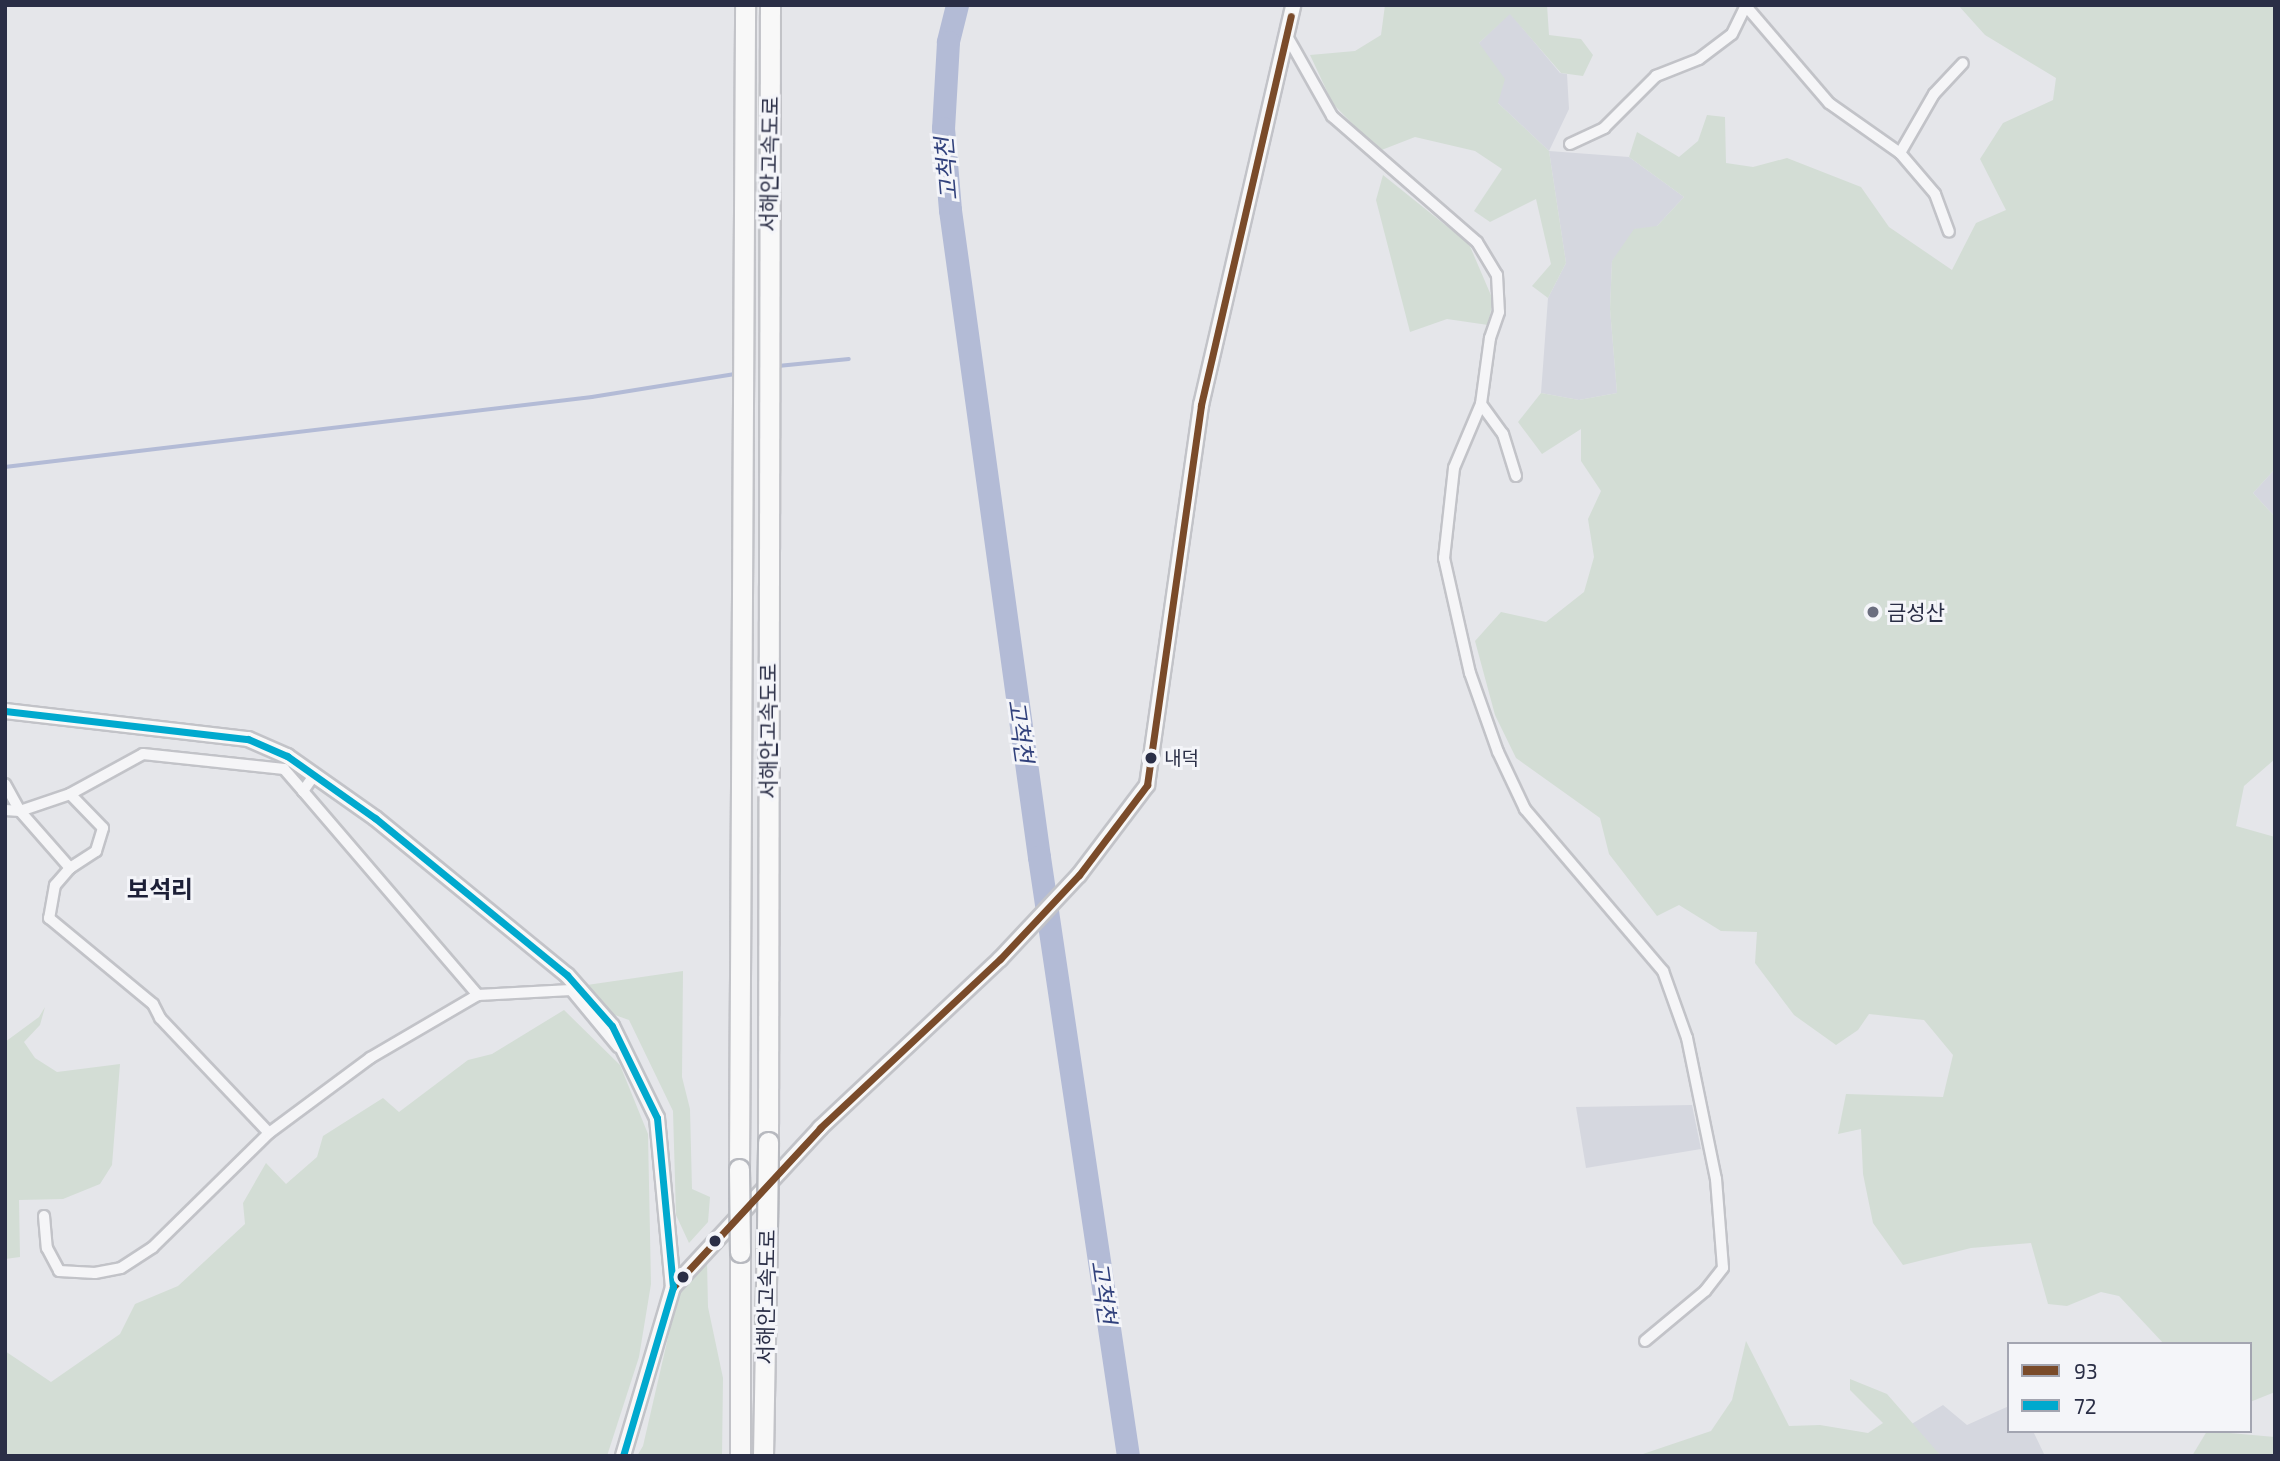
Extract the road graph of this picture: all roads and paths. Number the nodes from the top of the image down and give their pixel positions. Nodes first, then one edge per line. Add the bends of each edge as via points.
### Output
1 (745, 5) edge
2 (770, 5) edge
3 (1293, 5) edge
4 (1746, 5) edge
5 (1287, 36) junction
6 (1963, 63) dead end
7 (1570, 144) dead end
8 (1900, 153) junction
9 (1949, 232) dead end
10 (1481, 404) junction
11 (1516, 476) dead end
12 (5, 711) edge
13 (286, 763) junction
14 (315, 774) junction
15 (5, 784) edge
16 (303, 791) junction
17 (70, 794) junction
18 (5, 810) edge
19 (20, 811) junction
20 (70, 868) junction
21 (478, 995) junction
22 (639, 1074) junction
23 (269, 1133) junction
24 (44, 1216) dead end
25 (673, 1287) junction
26 (1645, 1341) dead end
27 (623, 1456) edge
28 (740, 1456) edge
29 (763, 1456) edge

1 - 28 highway, 서해안고속도로, bridge
2 - 29 highway, 서해안고속도로, bridge
3 - 5 main road
4 - 7 street via 1732,34 1699,59 1656,76 1604,128
4 - 8 street via 1829,103
5 - 10 street via 1332,116 1477,242 1497,275 1499,312 1490,338
5 - 25 main road via 1201,405 1147,785 1079,875 1010,948 820,1128
6 - 8 street via 1934,94
8 - 9 street via 1935,194
10 - 11 street via 1503,434
10 - 26 street via 1454,468 1444,558 1470,673 1525,809 1663,971 1687,1038 1716,1179 1723,1268 1705,1291
12 - 13 main road via 248,739
13 - 14 main road
13 - 16 street
13 - 17 street via 143,754
14 - 16 street
14 - 22 main road via 567,975 612,1026
15 - 19 street
16 - 21 street
17 - 19 street
17 - 20 street via 103,828 96,850
18 - 19 street
19 - 20 street
20 - 23 street via 55,885 49,918 153,1004 160,1018
21 - 22 street via 571,990
21 - 23 street via 370,1058
22 - 25 main road via 657,1118
23 - 24 street via 153,1247 121,1268 94,1273 59,1271 47,1248
25 - 27 main road

